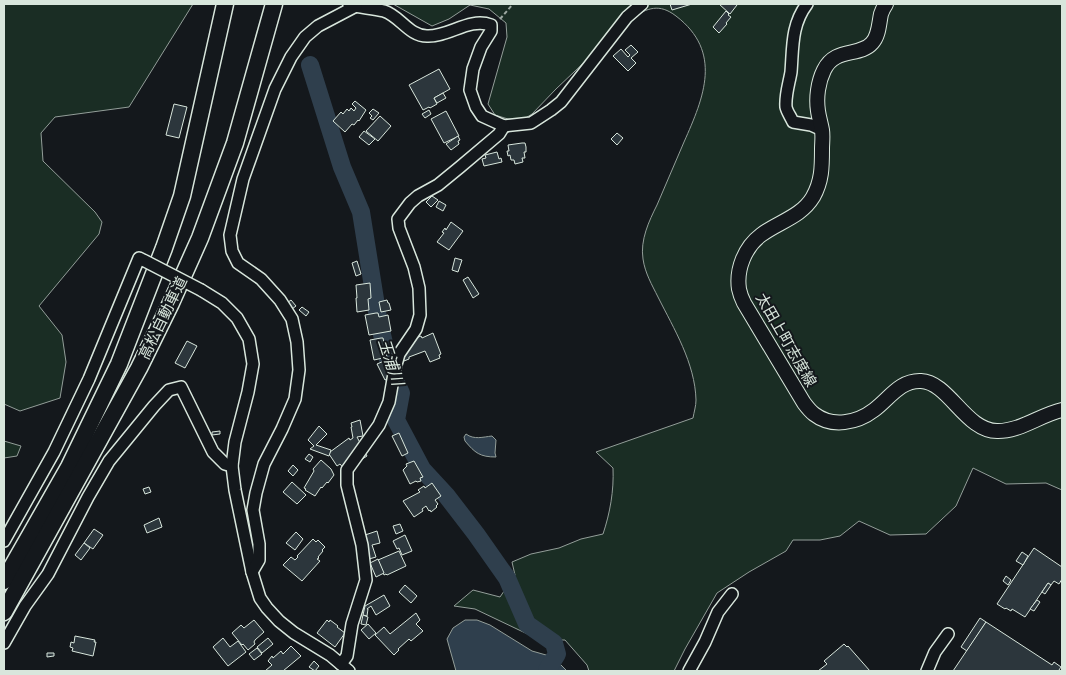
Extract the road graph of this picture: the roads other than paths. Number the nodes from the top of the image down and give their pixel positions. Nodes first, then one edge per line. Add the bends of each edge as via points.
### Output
1 (226, 4) edge
2 (274, 4) edge
3 (642, 4) edge
4 (807, 4) edge
5 (886, 4) edge
6 (351, 5) edge
7 (504, 126) junction
8 (822, 130) junction
9 (1062, 410) edge
10 (232, 466) junction
11 (4, 541) edge
12 (252, 572) junction
13 (4, 581) edge
14 (732, 594) dead end
15 (4, 612) edge
16 (948, 634) dead end
17 (4, 643) edge
18 (345, 668) edge
19 (689, 671) edge
20 (926, 671) edge

1 - 13 highway, 高松自動車道 via 182,196 164,248 119,364 69,467
2 - 15 highway, 高松自動車道 via 235,143 200,238 139,368
3 - 7 street via 627,17 561,102 531,123
4 - 8 street via 793,35 786,110 793,122
5 - 8 main road, 太田上町志度線 via 872,43 833,59 825,68 817,95
6 - 7 street via 386,12 413,32 426,36 441,35 472,23 491,26 473,69 470,90 482,116
6 - 12 street via 305,37 274,89 243,179 230,235 238,263 261,279 292,319 299,370 295,399 264,464 256,493 253,510 259,552
7 - 18 street via 453,173 418,196 398,219 414,267 420,315 416,329 399,354 389,402 379,425 347,470 347,485 362,545 366,580 352,624
8 - 9 main road, 太田上町志度線 via 822,174 812,199 802,210 762,234 750,246 742,259 739,274 739,289 744,303 812,413 832,422 852,421 874,411 908,382 922,381 934,385 981,427 995,432 1010,431
10 - 11 street, bridge via 253,364 249,339 237,318 222,302 142,259 54,452
10 - 12 street
10 - 17 street via 225,464 213,452 182,387 169,390 109,461 48,574
12 - 18 street via 260,598 279,621
14 - 19 street via 718,612
16 - 20 street

